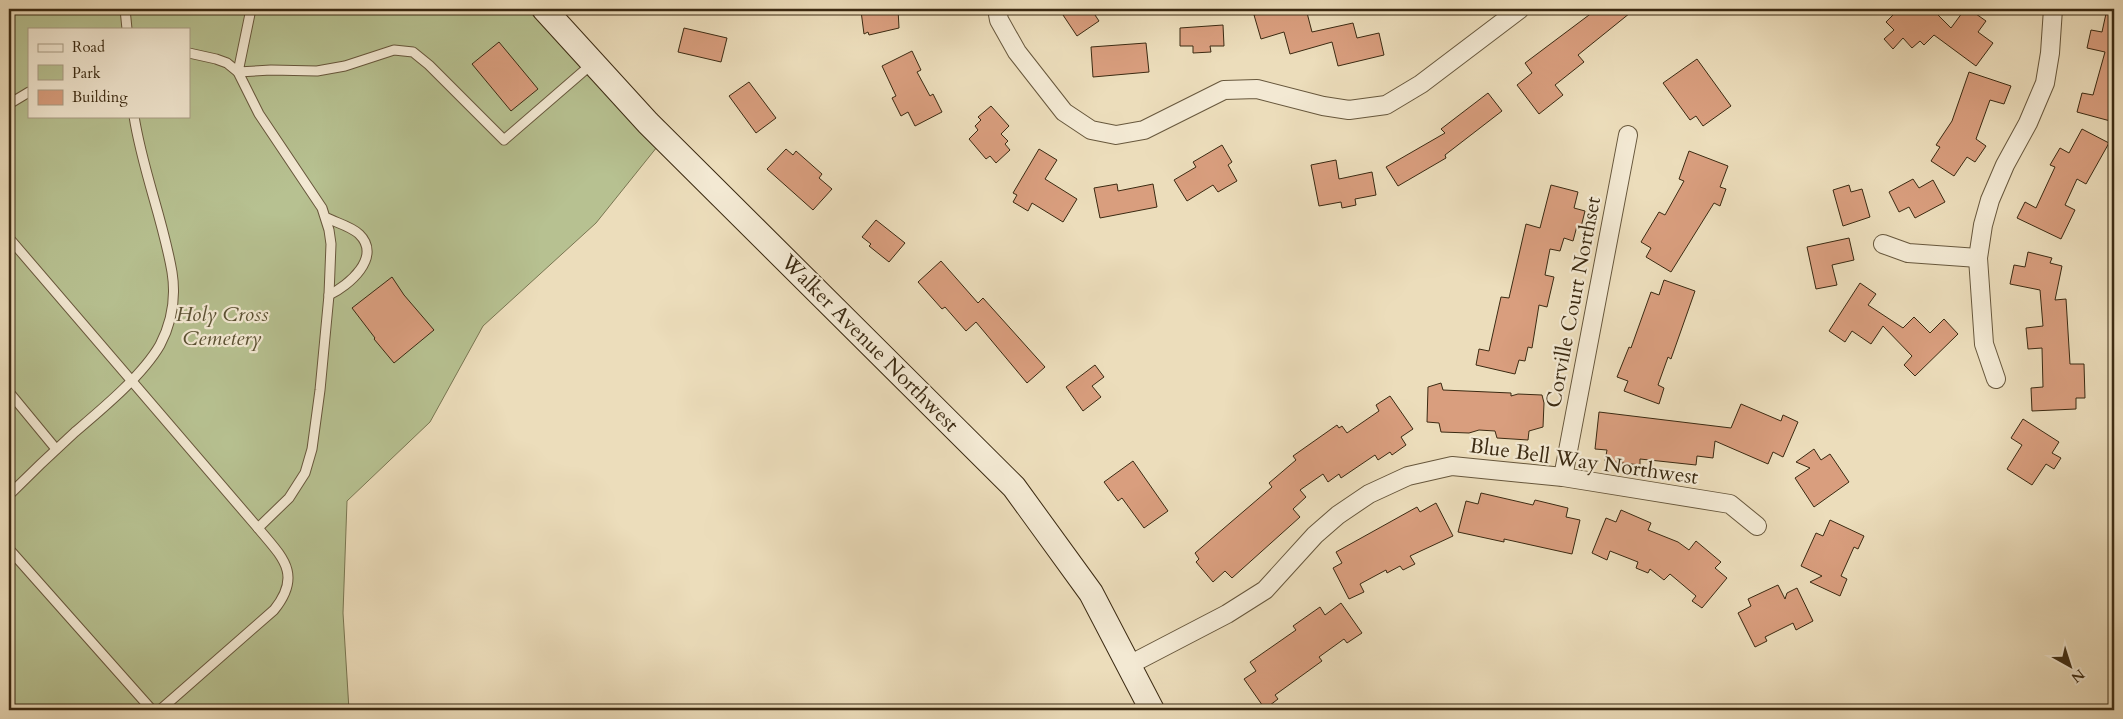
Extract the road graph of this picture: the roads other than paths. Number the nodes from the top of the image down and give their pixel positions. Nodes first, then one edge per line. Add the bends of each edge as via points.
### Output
1 (126, 9) edge
2 (251, 9) edge
3 (544, 9) edge
4 (997, 9) edge
5 (1520, 9) edge
6 (2053, 9) edge
7 (127, 28) edge
8 (190, 53) edge
9 (594, 62) junction
10 (238, 72) junction
11 (9, 90) edge
12 (28, 93) edge
13 (10, 103) edge
14 (134, 118) edge
15 (1628, 135) dead end
16 (327, 218) junction
17 (9, 238) edge
18 (1883, 244) dead end
19 (1978, 258) junction
20 (329, 295) junction
21 (1996, 379) dead end
22 (130, 381) junction
23 (9, 392) edge
24 (56, 449) junction
25 (1562, 477) junction
26 (9, 496) edge
27 (1757, 526) dead end
28 (258, 528) junction
29 (9, 549) edge
30 (1129, 665) junction
31 (152, 710) edge
32 (160, 710) edge
33 (1152, 710) edge

1 - 7 lane
2 - 10 lane
3 - 9 main road, Walker Avenue Northwest
4 - 5 street via 999,20 1017,52 1064,112 1091,130 1116,135 1144,130 1224,90 1257,89 1349,110 1386,105 1421,84
6 - 19 street via 2045,83 1990,200
8 - 10 lane via 216,58
9 - 10 lane via 504,140 413,52 394,50 318,71
9 - 30 main road, Walker Avenue Northwest via 653,128 1014,487 1091,593
10 - 16 lane via 259,114
11 - 13 lane
12 - 13 lane
14 - 22 lane via 174,288 171,317 160,344
15 - 25 street, Corville Court Northset
16 - 20 lane via 331,244
16 - 20 lane via 357,233 366,246 357,276
17 - 22 lane
18 - 19 street via 1908,253
19 - 21 street via 1984,344
20 - 28 lane via 309,462 289,498
22 - 24 lane
22 - 28 lane
23 - 24 lane
24 - 26 lane
25 - 27 street, Blue Bell Way Northwest via 1730,504
25 - 30 street, Blue Bell Way Northwest via 1452,466 1408,476 1369,494 1338,515 1315,535 1265,590 1227,614
28 - 32 lane via 286,563 289,572 289,582 281,600 274,610
29 - 31 lane
30 - 33 main road, Walker Avenue Northwest

